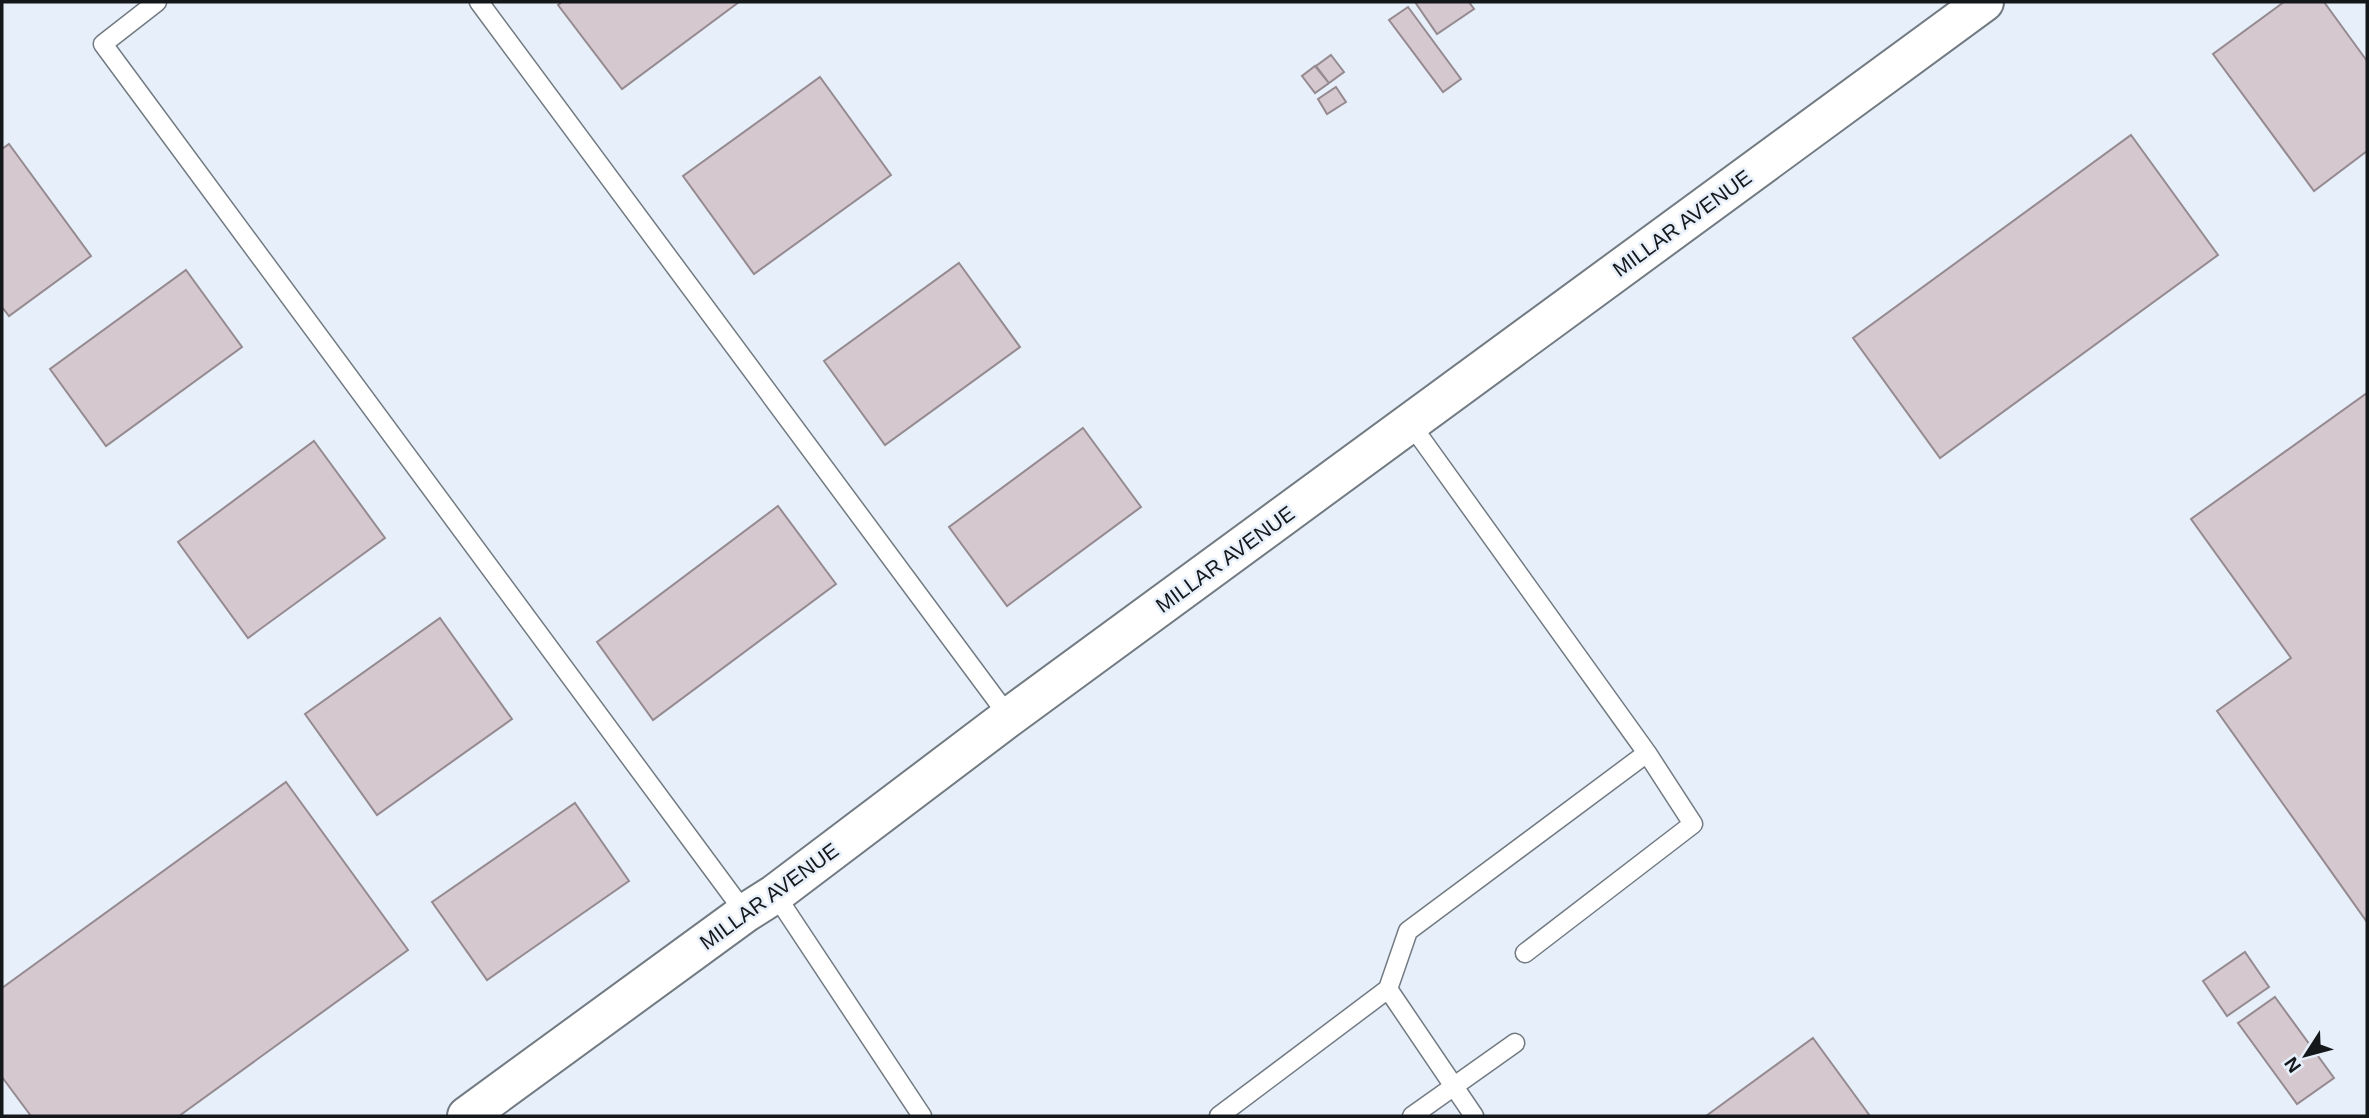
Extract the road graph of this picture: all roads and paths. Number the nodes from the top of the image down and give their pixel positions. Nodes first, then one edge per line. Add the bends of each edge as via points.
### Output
1 (157, 2) edge
2 (478, 2) edge
3 (1984, 2) edge
4 (1410, 423) junction
5 (1009, 718) junction
6 (1647, 753) junction
7 (760, 903) junction
8 (1525, 953) dead end
9 (1388, 989) junction
10 (1516, 1043) dead end
11 (1453, 1087) junction
12 (467, 1116) edge
13 (922, 1116) edge
14 (1219, 1116) edge
15 (1412, 1116) edge
16 (1474, 1116) edge

1 - 7 lane via 103,44
2 - 5 lane
3 - 4 street, MILLAR AVENUE
4 - 5 street, MILLAR AVENUE
4 - 6 lane
5 - 7 street, MILLAR AVENUE
6 - 8 lane via 1693,824
6 - 9 lane via 1408,931
7 - 12 street, MILLAR AVENUE
7 - 13 lane
9 - 11 lane
9 - 14 lane
10 - 11 lane
11 - 15 lane
11 - 16 lane

